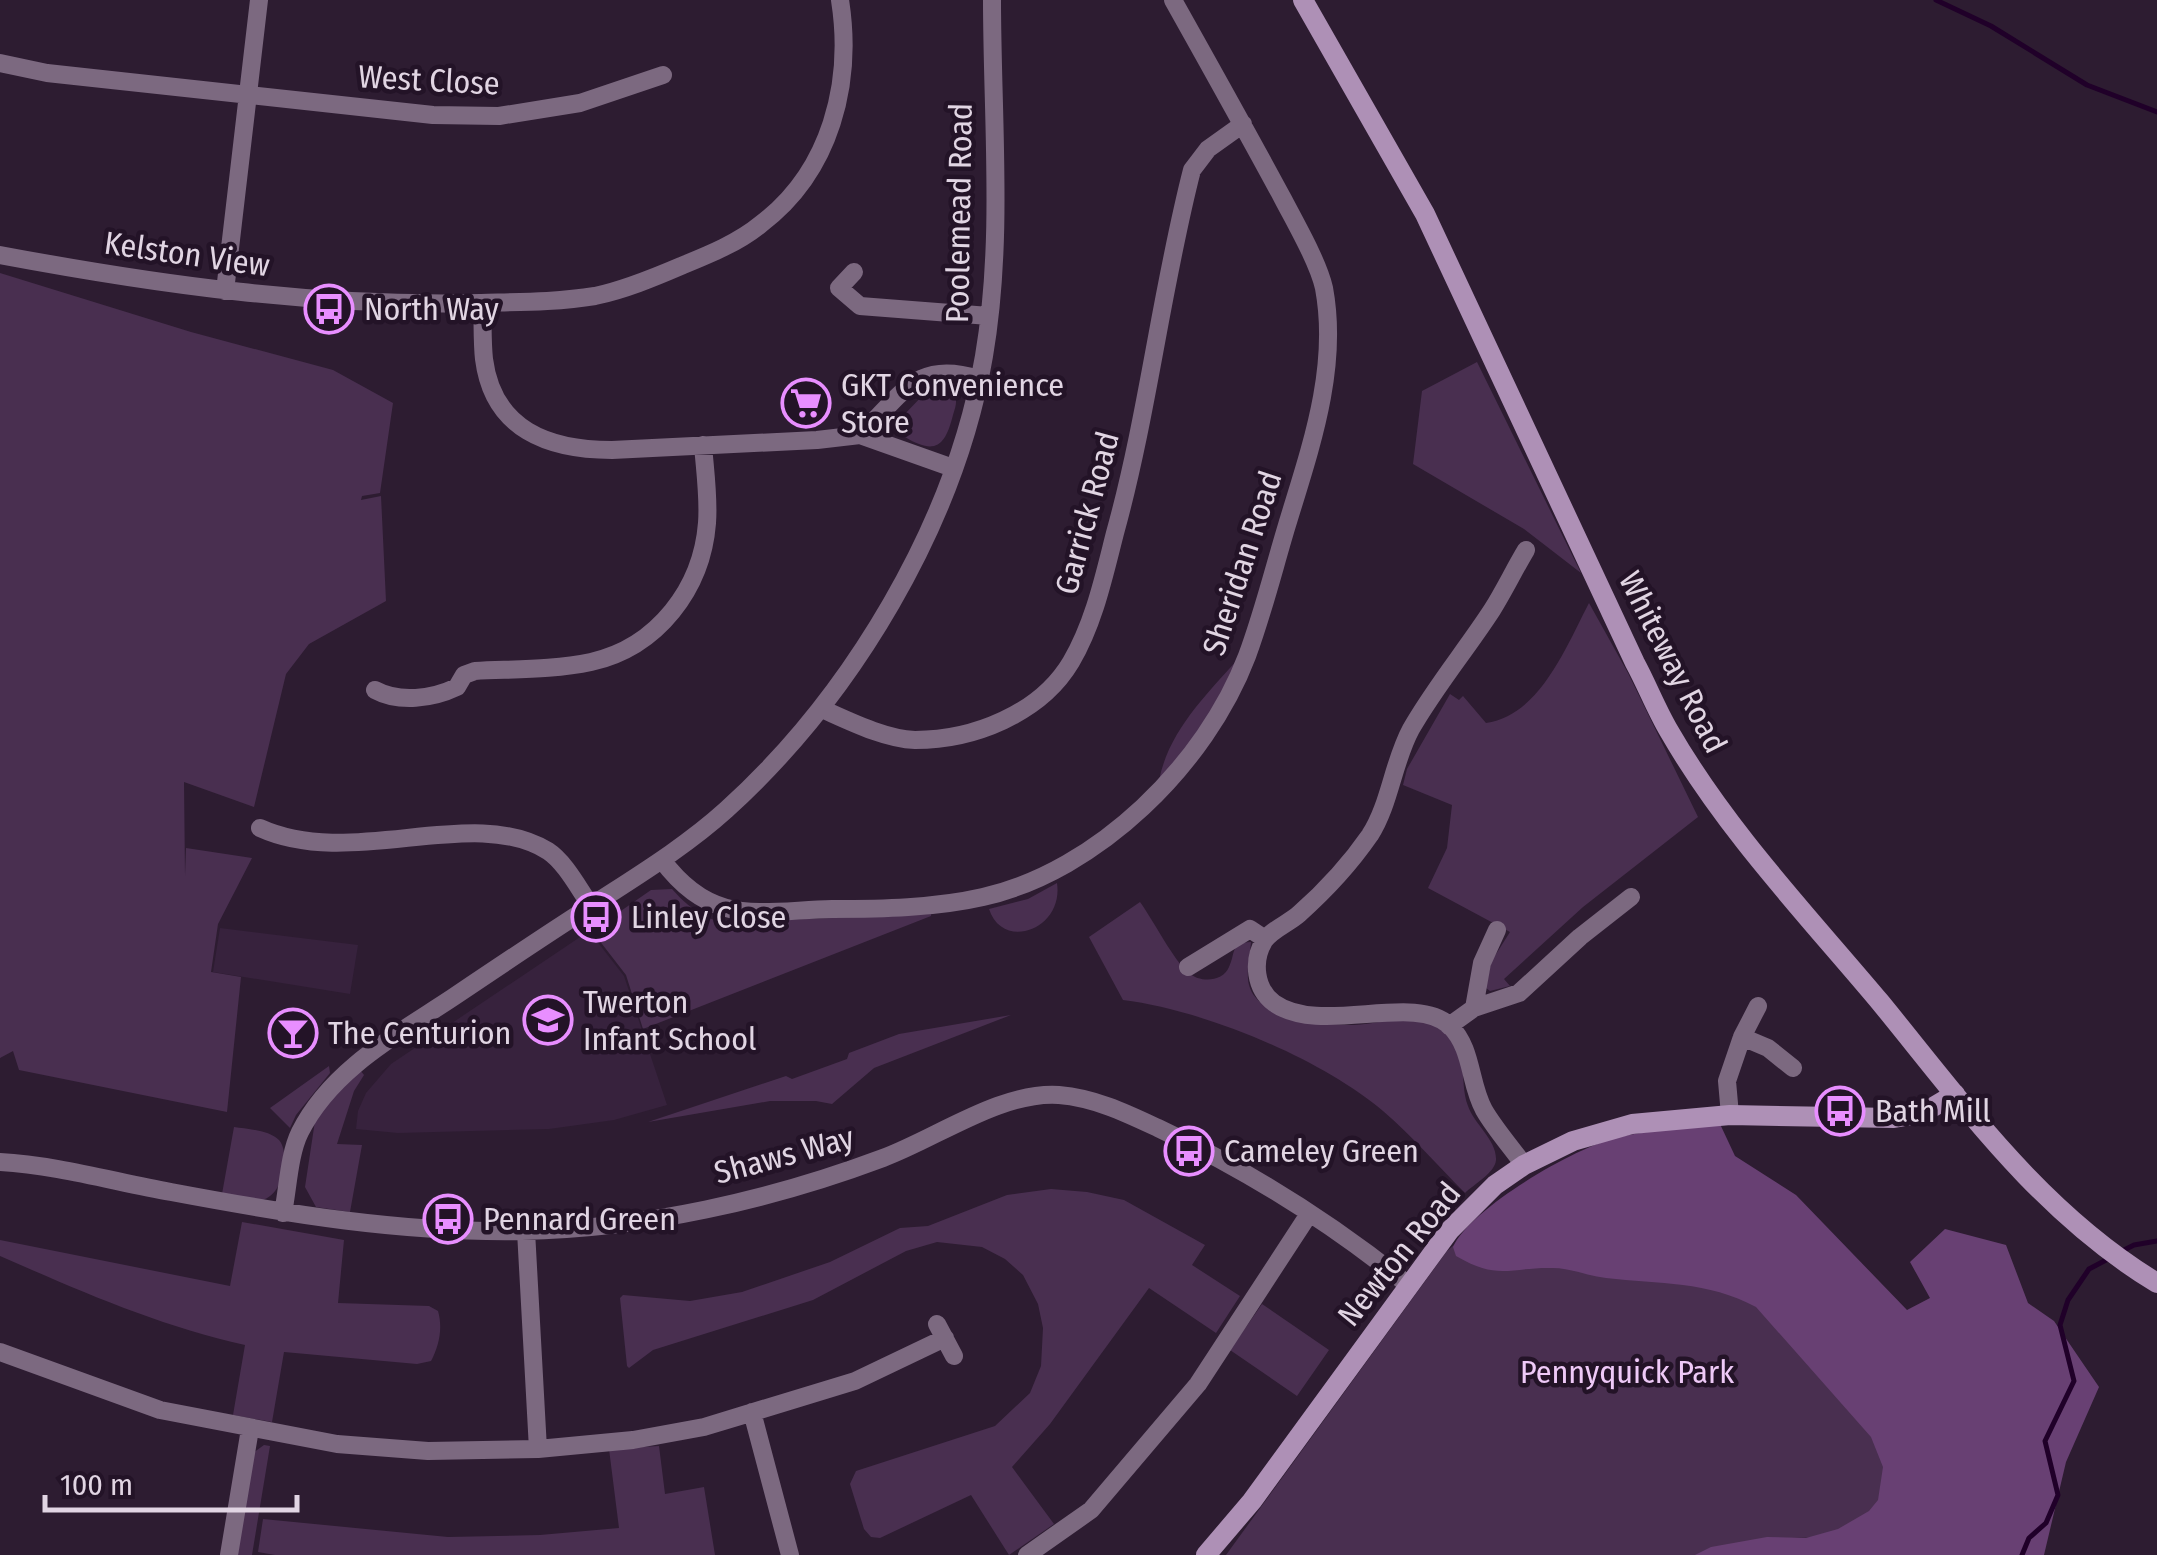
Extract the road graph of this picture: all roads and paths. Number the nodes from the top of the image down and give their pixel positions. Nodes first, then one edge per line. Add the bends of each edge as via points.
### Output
1 (259, 0) edge
2 (840, 0) edge
3 (992, 0) edge
4 (1173, 0) edge
5 (1303, 0) edge
6 (0, 63) edge
7 (664, 75) dead end
8 (247, 96) junction
9 (1244, 124) junction
10 (0, 255) edge
11 (854, 272) dead end
12 (225, 292) junction
13 (482, 303) junction
14 (989, 316) junction
15 (978, 380) junction
16 (860, 434) junction
17 (704, 445) junction
18 (953, 468) junction
19 (1526, 550) dead end
20 (375, 690) dead end
21 (822, 709) junction
22 (268, 838) dead end
23 (662, 860) junction
24 (1631, 897) dead end
25 (591, 906) junction
26 (1497, 930) dead end
27 (1265, 939) junction
28 (1188, 968) dead end
29 (1758, 1006) dead end
30 (1474, 1008) junction
31 (1449, 1026) junction
32 (1742, 1036) junction
33 (1793, 1068) dead end
34 (1956, 1094) junction
35 (1730, 1114) junction
36 (0, 1162) edge
37 (1524, 1164) junction
38 (282, 1213) junction
39 (1309, 1214) junction
40 (526, 1231) junction
41 (2157, 1283) edge
42 (1407, 1284) junction
43 (0, 1352) edge
44 (954, 1356) dead end
45 (752, 1412) junction
46 (250, 1428) junction
47 (538, 1449) junction
48 (229, 1555) edge
49 (790, 1555) edge
50 (1027, 1555) edge
51 (1206, 1555) edge

1 - 8 street
2 - 13 street, Kelston View via 844,64 835,116 812,168 760,225 649,280 595,296
3 - 14 street, Poolemead Road via 996,216
4 - 9 street, Sheridan Road
5 - 34 street, Whiteway Road via 1425,214 1668,729 1742,836
6 - 8 street, West Close
7 - 8 street, West Close via 580,103 499,116
8 - 12 street
9 - 21 street, Garrick Road via 1208,148 1192,170 1134,466 1102,583 1070,664 1032,705 985,730 913,740
9 - 23 street, Sheridan Road via 1324,286 1329,358 1303,472 1246,658 1200,746 1122,827 1057,868 983,897 729,911 701,899
10 - 12 street, Kelston View
11 - 14 street via 840,288 860,306
12 - 13 street, Kelston View via 413,306
13 - 17 street via 484,358 495,400 529,434 580,450
14 - 15 street, Poolemead Road
15 - 16 street via 955,372 919,378
15 - 18 street, Poolemead Road
16 - 17 street
16 - 18 street
17 - 20 street via 708,520 697,570 654,632 594,662 476,671 456,688 431,696 398,698
18 - 21 street, Poolemead Road via 909,572
19 - 27 street via 1499,613 1411,730 1372,831 1343,871
21 - 23 street, Poolemead Road via 724,812
22 - 25 street via 361,844 497,834 552,853
23 - 25 street, Poolemead Road
24 - 30 street via 1518,993
25 - 38 street, Poolemead Road via 341,1076 298,1135
26 - 30 street via 1482,963
27 - 28 street via 1250,929
27 - 31 street via 1257,976 1276,1004 1351,1017 1422,1012
29 - 32 street
30 - 31 street
31 - 37 street via 1466,1052 1484,1110
32 - 33 street
32 - 35 street via 1728,1081
34 - 35 street, Newton Road via 1894,1118
34 - 41 street, Whiteway Road via 2015,1166 2098,1245
35 - 37 street, Newton Road via 1632,1124
36 - 38 street, Shaws Way
37 - 42 street, Newton Road via 1470,1208
38 - 40 street, Shaws Way via 426,1230
39 - 40 street, Shaws Way via 1220,1157 1111,1106 1056,1094 1005,1103 885,1158 788,1188 665,1216
39 - 42 street, Shaws Way
39 - 50 street via 1198,1384 1091,1510
40 - 47 street
42 - 51 street, Newton Road
43 - 46 street via 120,1398
44 - 45 street via 941,1331 854,1381
45 - 47 street via 650,1437
45 - 49 street
46 - 47 street via 428,1452
46 - 48 street

